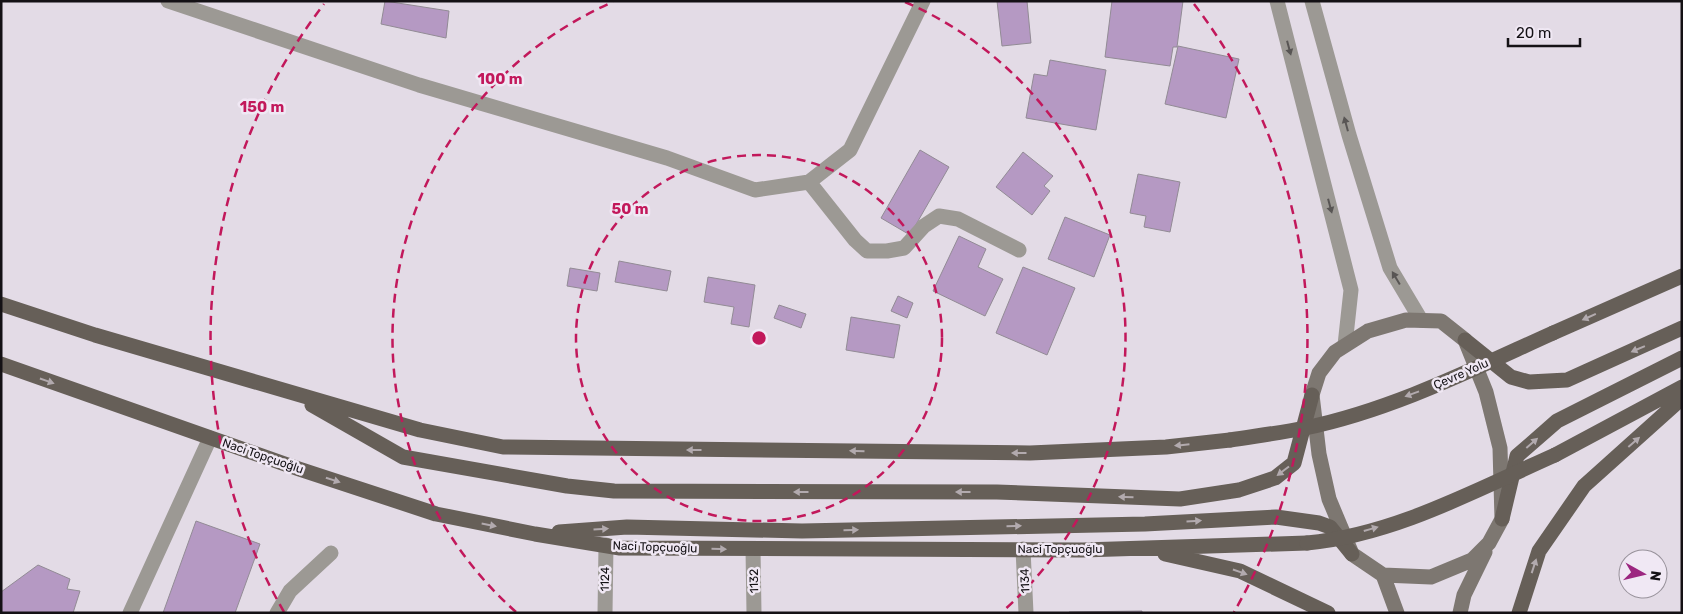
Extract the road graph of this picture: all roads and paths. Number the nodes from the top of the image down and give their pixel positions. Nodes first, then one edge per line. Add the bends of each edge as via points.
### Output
1 (168, 1) edge
2 (923, 1) edge
3 (1277, 1) edge
4 (1312, 1) edge
5 (809, 182) junction
6 (1019, 250) dead end
7 (1682, 276) edge
8 (1, 304) edge
9 (1421, 320) junction
10 (1682, 328) edge
11 (1465, 340) junction
12 (1345, 346) junction
13 (1682, 358) edge
14 (1, 364) edge
15 (1682, 387) edge
16 (290, 393) junction
17 (1312, 395) junction
18 (1682, 398) edge
19 (210, 438) junction
20 (1502, 518) junction
21 (536, 534) junction
22 (1489, 543) junction
23 (606, 545) junction
24 (1142, 548) junction
25 (753, 549) junction
26 (1023, 549) junction
27 (331, 553) dead end
28 (1352, 554) junction
29 (1383, 575) junction
30 (130, 613) edge
31 (277, 613) edge
32 (605, 613) edge
33 (754, 613) edge
34 (1026, 613) edge
35 (1328, 613) edge
36 (1397, 613) edge
37 (1460, 613) edge
38 (1518, 613) edge

1 - 5 street via 419,85 667,158 755,190
2 - 5 street via 850,150
3 -> 12 street via 1352,290
9 -> 4 street via 1390,268
5 - 6 street via 867,251 904,248 924,226 940,216 958,219
7 -> 16 main road, Çevre Yolu, bridge via 1436,386 1366,411 1306,428 1166,447 1030,453 503,447 420,430
8 - 16 main road via 95,336
9 - 11 main road via 1441,322
9 - 12 main road via 1406,320 1368,331
10 -> 11 main road via 1567,380 1529,382 1511,377
11 - 20 main road via 1486,392 1500,448
12 - 17 main road via 1334,352 1319,373
20 -> 13 main road via 1517,456 1557,421
14 -> 19 main road, Naci Topçuoğlu
24 -> 15 main road, Naci Topçuoğlu, bridge via 1333,540 1422,515 1555,455
17 -> 16 main road via 1294,463 1275,478 1239,490 1180,499 997,492 614,492 403,457
17 - 28 main road via 1319,454 1329,499
38 -> 18 main road via 1539,551 1584,486
19 -> 21 main road, Naci Topçuoğlu via 436,514
19 - 30 street
20 - 22 main road
21 - 23 main road, Naci Topçuoğlu
21 -> 28 main road via 627,527 812,531 1144,524 1276,517 1319,523 1330,528
22 - 29 main road via 1472,560 1431,578
22 - 37 main road via 1464,594
23 -> 25 main road, Naci Topçuoğlu via 620,548
23 - 32 street, 1124
24 - 26 main road, Naci Topçuoğlu
24 -> 35 main road via 1240,571
25 - 26 main road, Naci Topçuoğlu
25 - 33 street, 1132
26 - 34 street, 1134
27 - 31 street via 290,591
28 - 29 main road
29 - 36 main road

